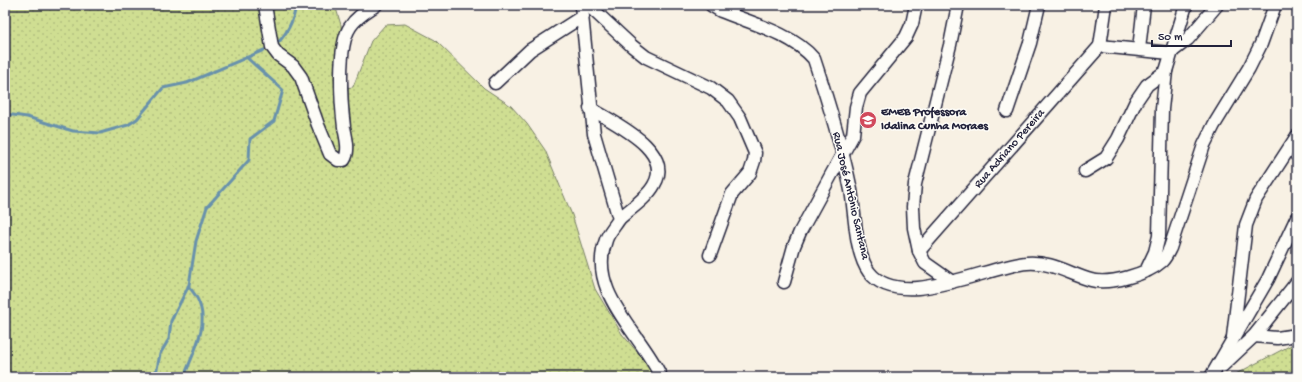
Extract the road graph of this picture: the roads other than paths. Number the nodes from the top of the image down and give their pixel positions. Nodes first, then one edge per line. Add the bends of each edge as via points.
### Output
1 (265, 5) edge
2 (376, 5) edge
3 (588, 5) edge
4 (711, 5) edge
5 (916, 5) edge
6 (958, 5) edge
7 (1039, 5) edge
8 (1106, 5) edge
9 (1144, 5) edge
10 (1186, 5) edge
11 (1217, 5) edge
12 (1275, 5) edge
13 (582, 11) edge
14 (1100, 46) junction
15 (1139, 49) junction
16 (1170, 53) junction
17 (1166, 71) junction
18 (495, 83) dead end
19 (590, 108) junction
20 (1007, 111) dead end
21 (1297, 136) edge
22 (842, 153) junction
23 (1085, 170) dead end
24 (1297, 217) edge
25 (619, 219) junction
26 (919, 251) junction
27 (710, 255) dead end
28 (1146, 271) junction
29 (784, 282) dead end
30 (952, 282) junction
31 (1295, 286) edge
32 (1297, 335) edge
33 (1254, 336) junction
34 (1233, 337) junction
35 (1211, 376) edge
36 (661, 377) edge

1 - 2 street via 272,47 278,56 293,66 302,77 330,154 338,160 344,160 347,152 343,114 343,48 350,26
3 - 27 street via 646,57 711,88 728,101 740,118 755,153 754,160 750,173 736,187 729,199
4 - 22 street, Rua José Antônio Santana via 790,39 806,49 814,59
5 - 22 street via 906,37 860,93 852,135
6 - 26 street via 915,184 914,228
7 - 20 street via 1030,43
8 - 14 street
9 - 15 street
10 - 16 street
11 - 16 street via 1188,39
12 - 28 street, Rua José Antônio Santana via 1249,68 1204,146 1170,248 1162,261
13 - 18 street via 530,50
13 - 19 street
14 - 15 street
14 - 26 street, Rua Adriano Pereira
15 - 16 street
16 - 17 street
17 - 23 street via 1147,85 1106,158
17 - 28 street via 1162,109 1159,236
19 - 25 street via 594,134
19 - 25 street via 644,144 657,161 659,170 654,185
21 - 34 street via 1256,199 1246,225
22 - 29 street via 800,232
22 - 30 street, Rua José Antônio Santana via 863,258 869,272 882,282 898,288 916,290
24 - 34 street via 1268,279
25 - 36 street via 606,238 602,253 602,267 609,294 618,314 655,363
26 - 30 street via 925,263
28 - 30 street, Rua José Antônio Santana via 1110,281 1093,280 1053,266 1015,264
31 - 33 street
32 - 33 street via 1277,338
33 - 35 street
34 - 35 street

